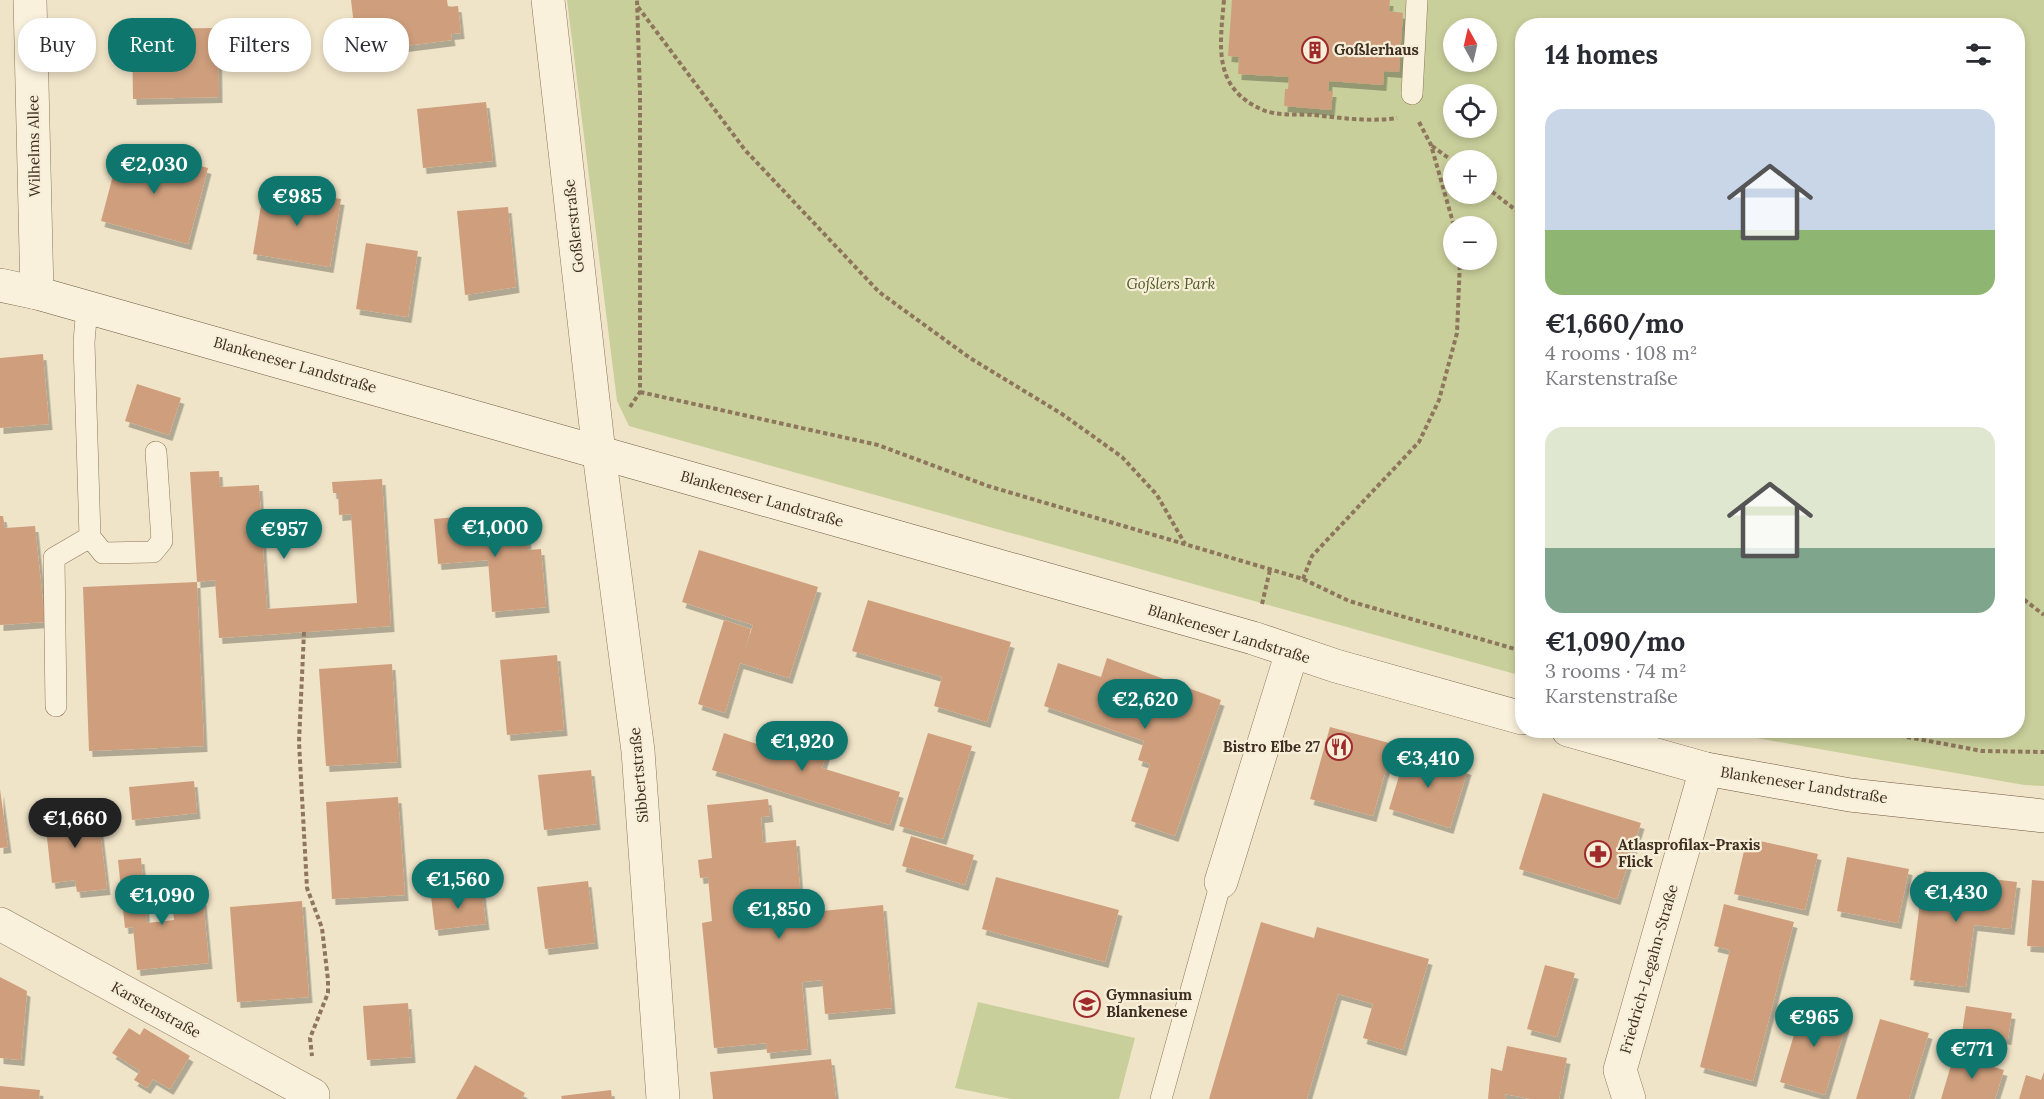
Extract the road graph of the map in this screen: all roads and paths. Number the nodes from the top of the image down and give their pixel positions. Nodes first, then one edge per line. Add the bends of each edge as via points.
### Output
1 (30, 0) edge
2 (548, 0) edge
3 (637, 0) edge
4 (1224, 0) edge
5 (1417, 0) edge
6 (638, 7) junction
7 (1414, 104) junction
8 (1431, 145) junction
9 (1443, 154) edge
10 (1497, 196) edge
11 (1515, 210) edge
12 (1451, 216) edge
13 (1460, 270) edge
14 (0, 285) edge
15 (38, 293) junction
16 (87, 307) junction
17 (156, 452) dead end
18 (599, 453) junction
19 (90, 537) junction
20 (1186, 545) junction
21 (1303, 579) junction
22 (2025, 600) edge
23 (2044, 615) edge
24 (304, 632) dead end
25 (1515, 649) edge
26 (1292, 652) junction
27 (56, 706) dead end
28 (1515, 716) edge
29 (1597, 738) edge
30 (1913, 738) edge
31 (2044, 752) edge
32 (1706, 768) junction
33 (2044, 816) edge
34 (1221, 882) joint
35 (0, 924) edge
36 (312, 1098) edge
37 (663, 1099) edge
38 (1161, 1099) edge
39 (1629, 1099) edge

1 - 15 street, Wilhelms Allee
2 - 18 street, Goßlerstraße
3 - 6 path
4 - 7 path via 1219,53 1225,75 1239,95 1265,111 1377,121
5 - 7 lane
6 - 20 path via 745,150 879,292 970,358 1062,414 1122,457 1157,495
6 - 20 path via 640,392 878,445 988,486
7 - 8 path
8 - 9 path
8 - 12 path
10 - 11 path
13 - 21 path via 1457,333 1439,400 1419,442 1312,556
14 - 15 street, Blankeneser Landstraße
15 - 16 street, Blankeneser Landstraße
16 - 18 street, Blankeneser Landstraße
16 - 19 lane via 84,342
17 - 19 lane via 162,541 153,552 103,553
18 - 26 street, Blankeneser Landstraße
18 - 37 street, Sibbertstraße via 638,752
19 - 27 lane via 54,558
20 - 21 path
21 - 25 path via 1349,601
22 - 23 path
24 - 36 path via 299,742 307,888 322,928 328,980 328,993 310,1038
26 - 28 street, Blankeneser Landstraße
26 - 34 street
29 - 32 street, Blankeneser Landstraße
30 - 31 path via 1982,751
32 - 33 street, Blankeneser Landstraße via 1850,795
32 - 39 street, Friedrich-Legahn-Straße via 1620,1070
34 - 38 lane
35 - 36 street, Karstenstraße

